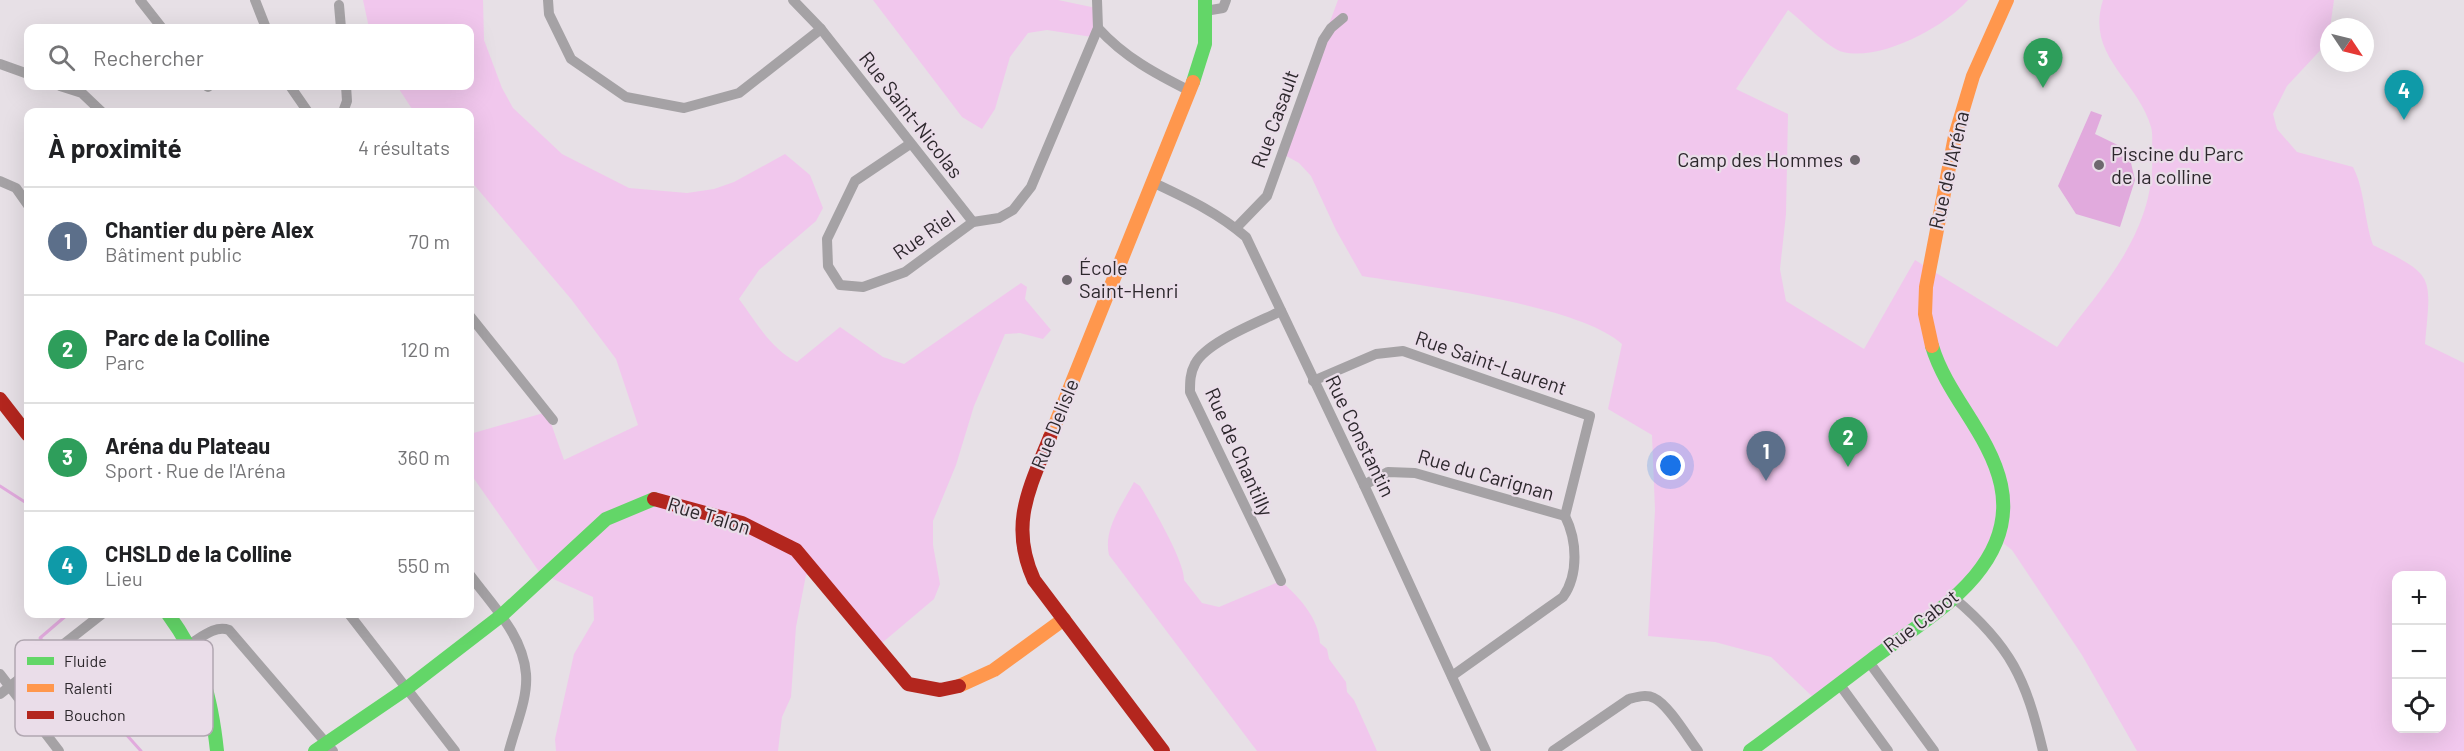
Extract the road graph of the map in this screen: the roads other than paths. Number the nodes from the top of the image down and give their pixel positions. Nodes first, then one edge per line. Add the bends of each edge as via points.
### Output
1 (140, 0) edge
2 (255, 0) edge
3 (548, 0) edge
4 (793, 0) edge
5 (1097, 0) edge
6 (1226, 0) edge
7 (2007, 0) edge
8 (339, 5) dead end
9 (1205, 5) edge
10 (1343, 18) dead end
11 (159, 24) edge
12 (264, 24) edge
13 (341, 24) edge
14 (1098, 28) junction
15 (822, 29) junction
16 (0, 64) edge
17 (24, 73) edge
18 (73, 90) edge
19 (293, 90) edge
20 (346, 90) edge
21 (1190, 91) junction
22 (98, 108) edge
23 (305, 108) edge
24 (344, 108) edge
25 (910, 144) junction
26 (0, 181) edge
27 (1152, 182) junction
28 (24, 199) edge
29 (973, 222) junction
30 (1236, 228) junction
31 (1281, 311) junction
32 (474, 326) edge
33 (1933, 346) joint
34 (1313, 381) junction
35 (0, 399) edge
36 (553, 420) dead end
37 (24, 430) edge
38 (1364, 484) junction
39 (1565, 516) junction
40 (474, 580) edge
41 (1281, 581) dead end
42 (1954, 598) junction
43 (502, 615) junction
44 (97, 618) edge
45 (171, 618) edge
46 (352, 618) edge
47 (1064, 619) junction
48 (69, 640) edge
49 (187, 640) edge
50 (197, 640) edge
51 (1869, 662) junction
52 (0, 674) edge
53 (1452, 676) junction
54 (15, 683) edge
55 (1840, 685) junction
56 (10, 687) junction
57 (406, 689) junction
58 (0, 694) edge
59 (15, 694) edge
60 (213, 721) edge
61 (48, 736) edge
62 (325, 749) edge
63 (59, 751) edge
64 (217, 751) edge
65 (455, 751) edge
66 (509, 751) edge
67 (1163, 751) edge
68 (1486, 751) edge
69 (1553, 751) edge
70 (1698, 751) edge
71 (1750, 751) edge
72 (1888, 751) edge
73 (1934, 751) edge
74 (2043, 751) edge

1 - 11 street
2 - 12 street
3 - 15 street via 549,14 571,60 626,97 684,108 739,93
4 - 15 street, Rue Saint-Nicolas
5 - 14 street, Rue Riel
6 - 9 street via 1223,8
7 - 33 street, Rue de l'Aréna via 1969,86 1931,244 1924,307
8 - 13 street
9 - 21 street, Rue Delisle via 1205,44
10 - 30 street, Rue Casault via 1323,40 1266,196
14 - 21 street via 1143,66
14 - 29 street, Rue Riel via 1031,187 1009,213
15 - 25 street, Rue Saint-Nicolas
16 - 17 street
18 - 22 street via 82,93
19 - 23 street
20 - 24 street
21 - 27 street, Rue Delisle
25 - 29 street, Rue Saint-Nicolas
25 - 29 street, Rue Riel via 855,181 827,238 828,266 840,285 863,286 905,272
26 - 28 street via 16,188
27 - 30 street, Rue Constantin via 1203,206
27 - 47 street, Rue Delisle via 1030,487 1019,526 1022,551 1034,580
30 - 31 street, Rue Constantin via 1246,237
31 - 34 street, Rue Constantin
31 - 41 street, Rue de Chantilly via 1200,357 1190,379 1190,392
32 - 36 street
33 - 42 street, Rue Cabot via 1989,450 2004,514 1994,546
34 - 38 street, Rue Constantin
34 - 39 street, Rue Saint-Laurent via 1376,354 1403,351 1590,416
35 - 37 street
38 - 39 street, Rue du Carignan via 1388,472 1415,473
38 - 53 street, Rue Constantin
39 - 53 street via 1572,530 1574,549 1567,592
40 - 43 street
42 - 51 street, Rue Cabot
42 - 74 street via 1984,624 2012,660 2028,696
43 - 47 street, Rue Talon via 606,519 655,499 742,523 796,550 908,684 918,687 949,690 980,677
43 - 57 street, Rue Talon
43 - 66 street via 526,673
44 - 48 street
45 - 49 street
46 - 57 street
47 - 67 street, Rue Delisle
50 - 62 street via 213,631 229,630
51 - 55 street, Rue Cabot
51 - 73 street
52 - 56 street
53 - 68 street, Rue Constantin
54 - 56 street
55 - 71 street, Rue Cabot
55 - 72 street
56 - 58 street
56 - 59 street
57 - 62 street, Rue Talon
57 - 65 street
60 - 64 street
61 - 63 street
69 - 70 street via 1629,699 1644,696 1655,698

